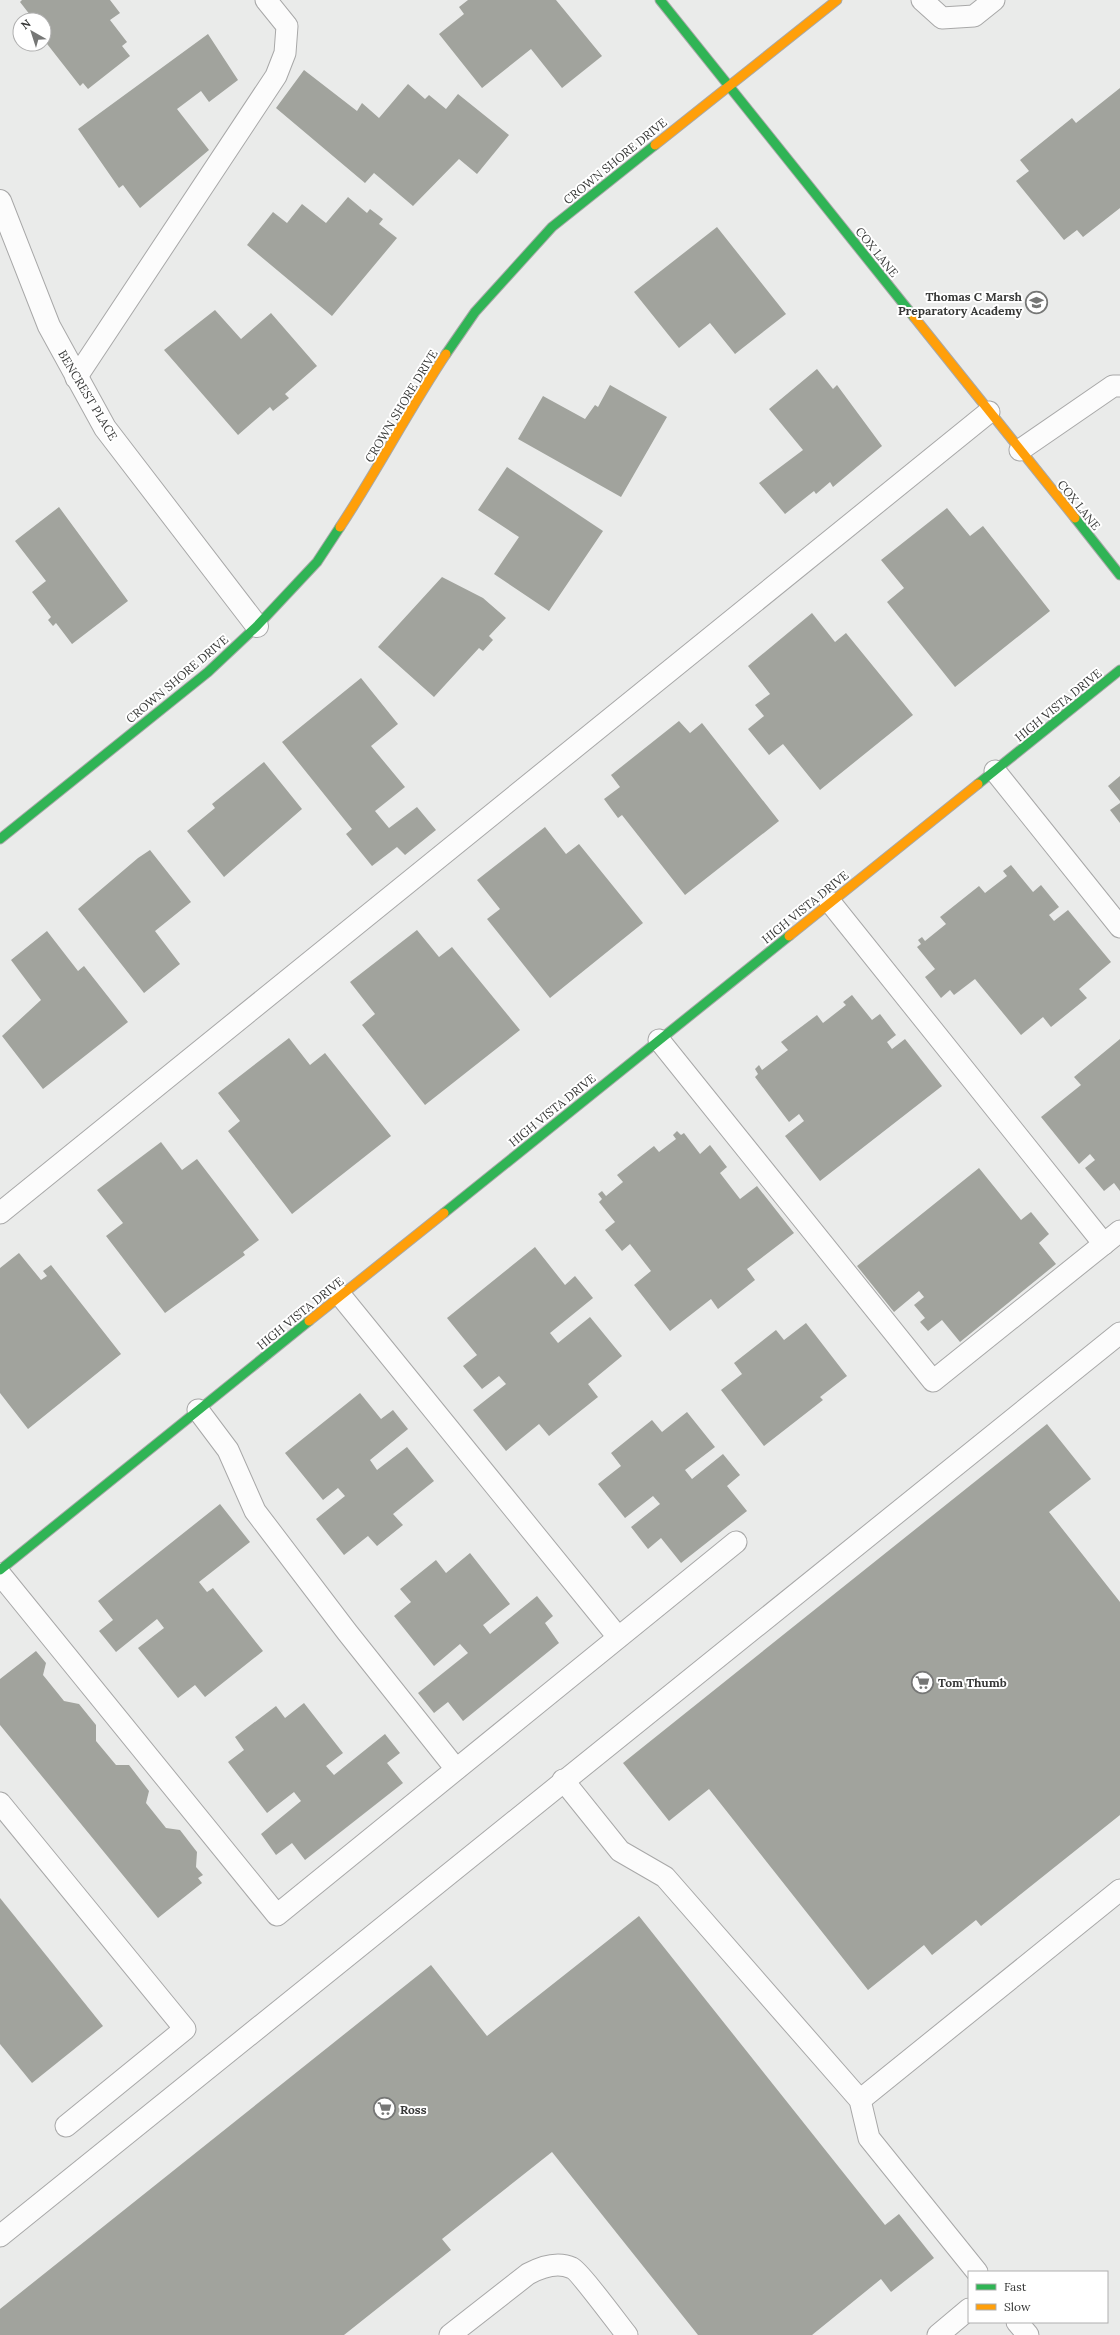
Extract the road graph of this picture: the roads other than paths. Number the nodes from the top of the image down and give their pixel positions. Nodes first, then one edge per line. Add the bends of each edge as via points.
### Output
1 (266, 0) edge
2 (660, 0) edge
3 (837, 0) edge
4 (922, 0) edge
5 (994, 0) edge
6 (729, 88) junction
7 (0, 201) edge
8 (76, 378) junction
9 (1120, 386) edge
10 (989, 412) junction
11 (1020, 450) junction
12 (1120, 575) edge
13 (257, 626) junction
14 (1120, 670) edge
15 (995, 771) junction
16 (0, 839) edge
17 (830, 902) junction
18 (1120, 926) edge
19 (659, 1040) junction
20 (0, 1213) edge
21 (1120, 1231) edge
22 (1104, 1244) junction
23 (341, 1296) junction
24 (1120, 1333) edge
25 (198, 1410) junction
26 (736, 1542) dead end
27 (0, 1570) edge
28 (0, 1574) edge
29 (618, 1638) junction
30 (456, 1769) junction
31 (563, 1780) junction
32 (0, 1803) edge
33 (1120, 1890) edge
34 (860, 2100) junction
35 (66, 2126) dead end
36 (0, 2236) edge
37 (976, 2271) edge
38 (968, 2311) edge
39 (1018, 2323) edge
40 (450, 2335) edge
41 (627, 2335) edge
42 (938, 2335) edge
43 (1028, 2335) edge

1 - 8 lane via 287,26 285,53 276,76
2 - 6 street, COX LANE
3 - 6 street, CROWN SHORE DRIVE
4 - 5 lane via 942,18 974,16
6 - 10 street, COX LANE
6 - 13 street, CROWN SHORE DRIVE via 552,227 475,312 416,399 365,489 317,562
7 - 8 street, BENCREST PLACE via 49,326
8 - 13 street, BENCREST PLACE via 106,428
9 - 11 lane via 1113,386
10 - 11 street, COX LANE
10 - 20 lane
11 - 12 street, COX LANE
13 - 16 street, CROWN SHORE DRIVE via 208,672
14 - 15 street, HIGH VISTA DRIVE
15 - 17 street, HIGH VISTA DRIVE
15 - 18 lane
17 - 19 street, HIGH VISTA DRIVE
17 - 22 lane
19 - 22 lane via 933,1381
19 - 23 street, HIGH VISTA DRIVE
21 - 22 lane
23 - 25 street, HIGH VISTA DRIVE
23 - 29 lane
24 - 31 lane
25 - 27 street, HIGH VISTA DRIVE
25 - 30 lane via 228,1450 255,1510 347,1632
26 - 29 lane
28 - 30 lane via 277,1915
29 - 30 lane
31 - 34 lane via 620,1851 664,1877
31 - 36 lane
32 - 35 lane via 185,2029
33 - 34 lane
34 - 37 lane via 869,2138
38 - 42 lane
39 - 43 lane
40 - 41 lane via 528,2274 542,2266 558,2265 573,2268

